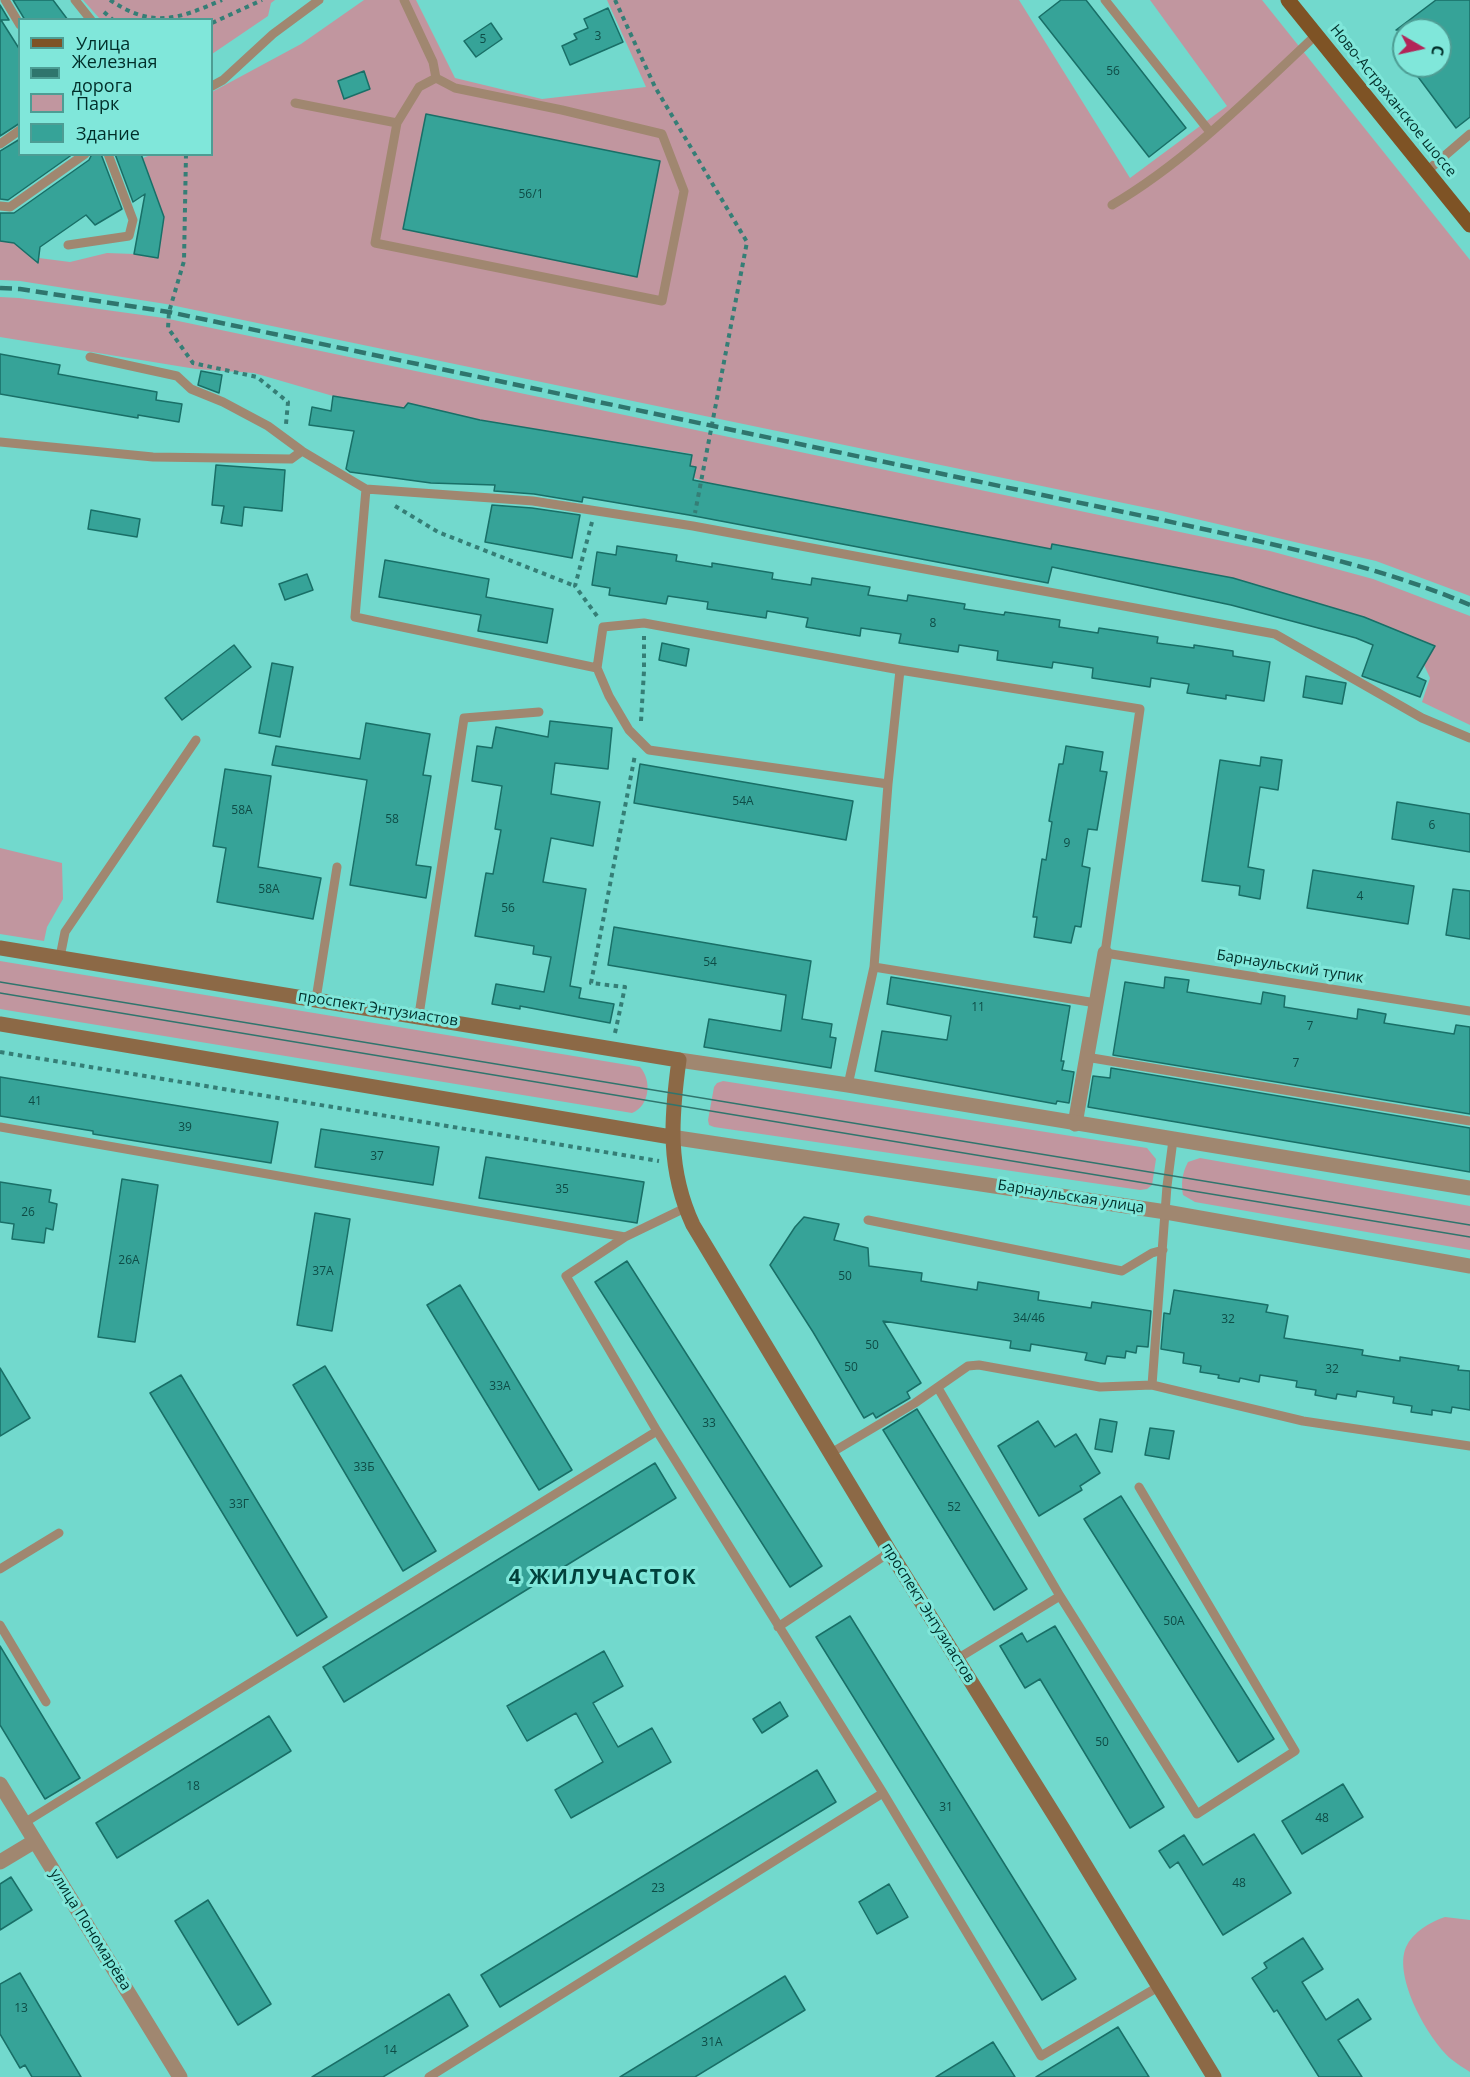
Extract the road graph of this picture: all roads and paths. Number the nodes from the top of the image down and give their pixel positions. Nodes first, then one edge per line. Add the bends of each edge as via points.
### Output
1 (4, 0) edge
2 (75, 0) edge
3 (110, 0) edge
4 (222, 0) edge
5 (262, 0) edge
6 (320, 0) edge
7 (404, 0) edge
8 (1105, 0) edge
9 (1288, 0) edge
10 (128, 12) junction
11 (89, 18) edge
12 (130, 18) edge
13 (18, 22) edge
14 (213, 22) edge
15 (1316, 35) junction
16 (436, 78) junction
17 (213, 86) edge
18 (295, 103) dead end
19 (397, 123) junction
20 (18, 131) edge
21 (1210, 132) junction
22 (1470, 134) edge
23 (0, 144) edge
24 (82, 156) edge
25 (109, 156) edge
26 (186, 156) edge
27 (1427, 171) junction
28 (1113, 205) dead end
29 (0, 206) edge
30 (1470, 225) edge
31 (68, 245) dead end
32 (90, 357) dead end
33 (726, 360) dead end
34 (282, 435) junction
35 (0, 442) edge
36 (302, 451) junction
37 (366, 489) junction
38 (596, 511) junction
39 (693, 526) junction
40 (575, 586) junction
41 (644, 623) junction
42 (603, 627) junction
43 (597, 668) junction
44 (900, 670) junction
45 (539, 712) dead end
46 (1470, 738) edge
47 (196, 740) dead end
48 (638, 740) junction
49 (888, 784) junction
50 (337, 867) dead end
51 (0, 948) edge
52 (1105, 953) junction
53 (60, 957) junction
54 (874, 967) junction
55 (316, 999) junction
56 (1096, 1003) junction
57 (1470, 1011) edge
58 (419, 1015) junction
59 (0, 1024) edge
60 (611, 1048) junction
61 (0, 1052) edge
62 (1086, 1057) junction
63 (680, 1060) junction
64 (848, 1085) junction
65 (1470, 1120) edge
66 (1075, 1124) junction
67 (0, 1127) edge
68 (671, 1137) junction
69 (1173, 1140) junction
70 (676, 1174) junction
71 (1470, 1188) edge
72 (685, 1208) junction
73 (1166, 1212) junction
74 (868, 1220) dead end
75 (625, 1237) junction
76 (1163, 1250) junction
77 (1470, 1266) edge
78 (1152, 1385) junction
79 (938, 1388) junction
80 (657, 1431) junction
81 (1470, 1446) edge
82 (831, 1453) junction
83 (1139, 1487) dead end
84 (59, 1533) dead end
85 (890, 1552) junction
86 (0, 1569) edge
87 (1060, 1596) junction
88 (0, 1625) edge
89 (778, 1627) junction
90 (957, 1659) junction
91 (46, 1702) dead end
92 (0, 1784) edge
93 (883, 1792) junction
94 (24, 1823) junction
95 (35, 1841) junction
96 (0, 1862) edge
97 (1158, 1988) junction
98 (180, 2077) edge
99 (429, 2077) edge
100 (1214, 2077) edge

1 - 13 lane
2 - 11 lane
3 - 10 path
4 - 10 path via 176,18 148,18
5 - 14 path
6 - 17 lane
7 - 16 lane via 433,62
8 - 21 lane
9 - 15 main road, Ново-Астраханское шоссе
10 - 12 path
15 - 21 lane
15 - 27 main road, Ново-Астраханское шоссе
16 - 19 lane via 419,87
16 - 19 lane via 455,88 662,135 684,191 662,301 375,243
18 - 19 lane
20 - 23 lane
21 - 28 lane via 1141,188
22 - 27 lane
24 - 29 lane via 10,207
25 - 31 lane via 133,220 129,236
26 - 34 path via 184,261 168,328 193,363 256,377 288,402
27 - 30 main road, Ново-Астраханское шоссе
32 - 34 lane via 177,376 191,389
33 - 39 path
34 - 36 lane
35 - 36 lane via 153,457 291,459
36 - 37 lane
37 - 38 lane via 533,501
37 - 40 path via 438,532
37 - 43 lane via 355,616
38 - 39 lane
38 - 40 path
39 - 46 lane via 1275,634 1422,718
40 - 42 path
41 - 42 lane
41 - 44 lane
41 - 48 path
42 - 43 lane
43 - 48 lane via 609,696
44 - 49 lane
44 - 52 lane via 1140,709
45 - 58 lane via 464,718
47 - 53 lane via 65,932
48 - 49 lane via 649,750
48 - 60 path via 591,983 625,987
49 - 54 lane
50 - 55 lane
51 - 53 main road, проспект Энтузиастов
52 - 56 street
52 - 57 lane, Барнаульский тупик
53 - 55 main road, проспект Энтузиастов
54 - 56 lane
54 - 64 lane
55 - 58 main road, проспект Энтузиастов
56 - 62 street
58 - 60 main road, проспект Энтузиастов
59 - 68 main road
60 - 63 main road, проспект Энтузиастов
61 - 70 path via 658,1161
62 - 65 lane
62 - 66 street
63 - 64 street
63 - 68 main road, проспект Энтузиастов
64 - 66 street
66 - 69 street
67 - 75 lane
68 - 70 main road, проспект Энтузиастов
68 - 73 street, Барнаульская улица
69 - 71 street
69 - 73 lane
70 - 72 main road, проспект Энтузиастов
72 - 75 lane
72 - 82 main road, проспект Энтузиастов
73 - 76 lane
73 - 77 street, Барнаульская улица
74 - 76 lane via 1122,1271
75 - 80 lane via 566,1276
76 - 78 lane
78 - 79 lane via 1100,1387 979,1365 968,1366
78 - 81 lane via 1303,1421
79 - 82 lane
79 - 87 lane
80 - 89 lane
80 - 94 lane
82 - 85 main road, проспект Энтузиастов
83 - 87 lane via 1295,1751 1197,1814
84 - 86 lane
85 - 89 lane
85 - 90 main road, проспект Энтузиастов
87 - 90 lane
88 - 91 lane
89 - 93 lane
90 - 97 main road, проспект Энтузиастов
92 - 94 street, улица Пономарёва
93 - 97 lane via 1041,2056
93 - 99 lane
94 - 95 street, улица Пономарёва
95 - 96 street
95 - 98 street, улица Пономарёва
97 - 100 main road, проспект Энтузиастов

